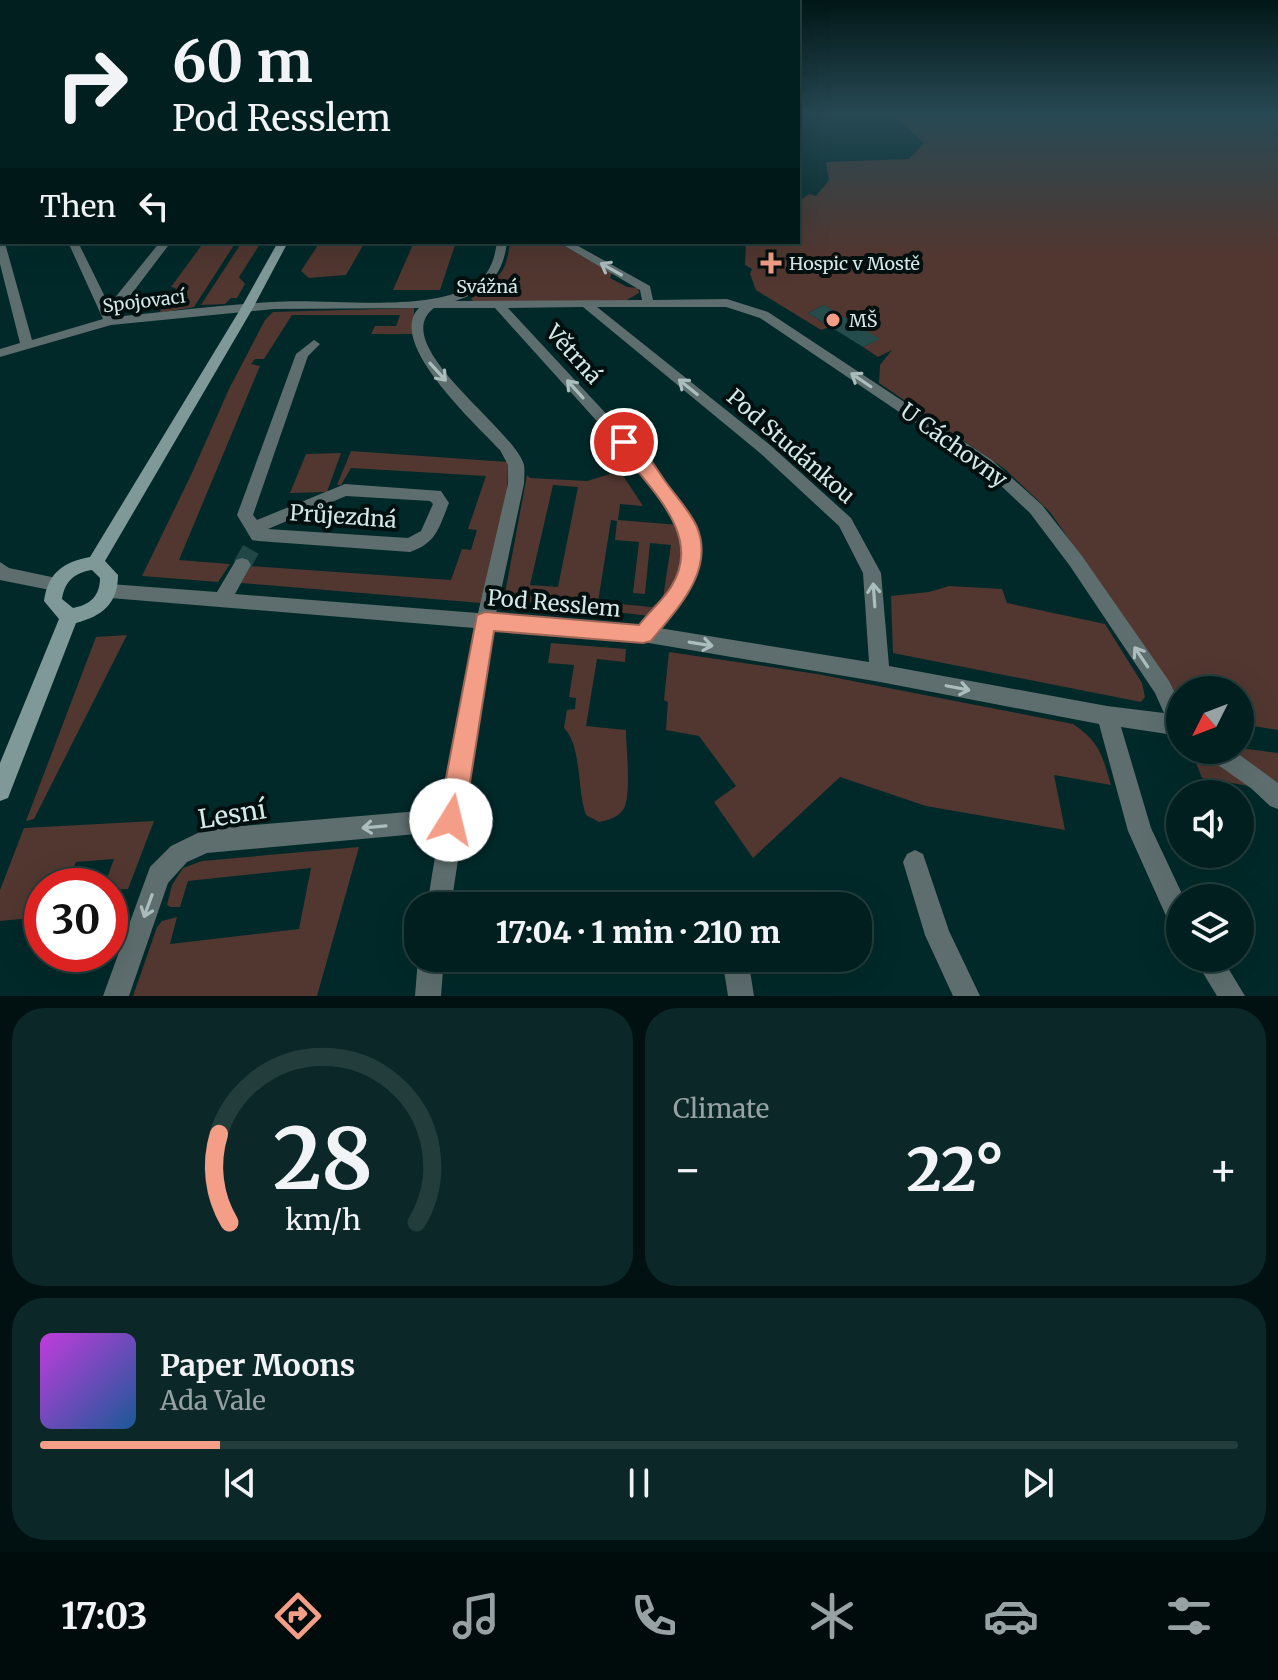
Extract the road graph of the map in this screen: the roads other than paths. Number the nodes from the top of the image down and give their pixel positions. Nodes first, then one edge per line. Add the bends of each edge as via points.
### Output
1 (2, 244) edge
2 (74, 244) edge
3 (164, 244) edge
4 (282, 244) edge
5 (502, 244) edge
6 (567, 244) edge
7 (136, 279) junction
8 (96, 291) junction
9 (727, 303) joint
10 (429, 304) junction
11 (498, 304) junction
12 (586, 304) junction
13 (648, 304) junction
14 (247, 308) junction
15 (108, 318) junction
16 (314, 344) dead end
17 (27, 345) junction
18 (0, 353) edge
19 (255, 535) junction
20 (95, 563) junction
21 (242, 565) tunnel mouth
22 (1, 577) edge
23 (55, 584) junction
24 (110, 591) junction
25 (222, 600) junction
26 (69, 617) junction
27 (485, 621) junction
28 (643, 634) junction
29 (880, 673) junction
30 (1166, 700) edge
31 (1107, 716) junction
32 (1166, 724) edge
33 (1233, 764) edge
34 (0, 790) edge
35 (1278, 798) edge
36 (451, 820) junction
37 (915, 862) dead end
38 (1166, 888) edge
39 (441, 892) edge
40 (430, 972) edge
41 (737, 972) edge
42 (1216, 972) edge
43 (116, 996) edge
44 (428, 996) edge
45 (741, 996) edge
46 (967, 996) edge
47 (1232, 996) edge

1 - 17 street
2 - 8 street
3 - 7 street
4 - 14 street
5 - 10 street via 499,265 485,283
13 -> 6 street via 646,288
7 - 8 street
7 - 15 street
8 - 15 street
9 - 13 street, Svážná
30 -> 9 street, U Cáchovny via 1076,561 1036,509 987,464 764,315
10 - 11 street, Svážná
10 - 14 street, Svážná
10 -> 27 street via 419,314 421,349 516,465
11 - 12 street, Svážná
28 -> 11 street, Větrná via 680,591 693,558 688,528 645,465
12 - 13 street, Svážná
29 -> 12 street, Pod Studánkou via 872,573 845,522 765,449
14 - 15 street, Spojovací
14 - 20 street
15 - 17 street, Spojovací
16 - 19 street via 302,354 245,515
17 - 18 street, Spojovací
19 - 19 street, Průjezdná via 410,545 427,535 441,503 435,495 345,490
20 - 23 street via 77,565
20 - 24 street via 109,575
21 - 25 street
22 - 23 street
23 - 26 street via 53,601
24 - 25 street, Pod Resslem
24 - 26 street via 100,606
25 - 27 street, Pod Resslem
26 - 34 street
27 - 28 street, Pod Resslem
27 - 36 street
28 -> 29 street, Pod Resslem
29 -> 31 street, Pod Resslem
31 - 32 street, Pod Resslem
31 - 38 street via 1140,831
33 - 35 street
36 - 39 street
36 -> 43 street, Lesní via 206,841 179,854 159,876
37 - 46 street via 938,935
40 - 44 street
41 - 45 street
42 - 47 street

